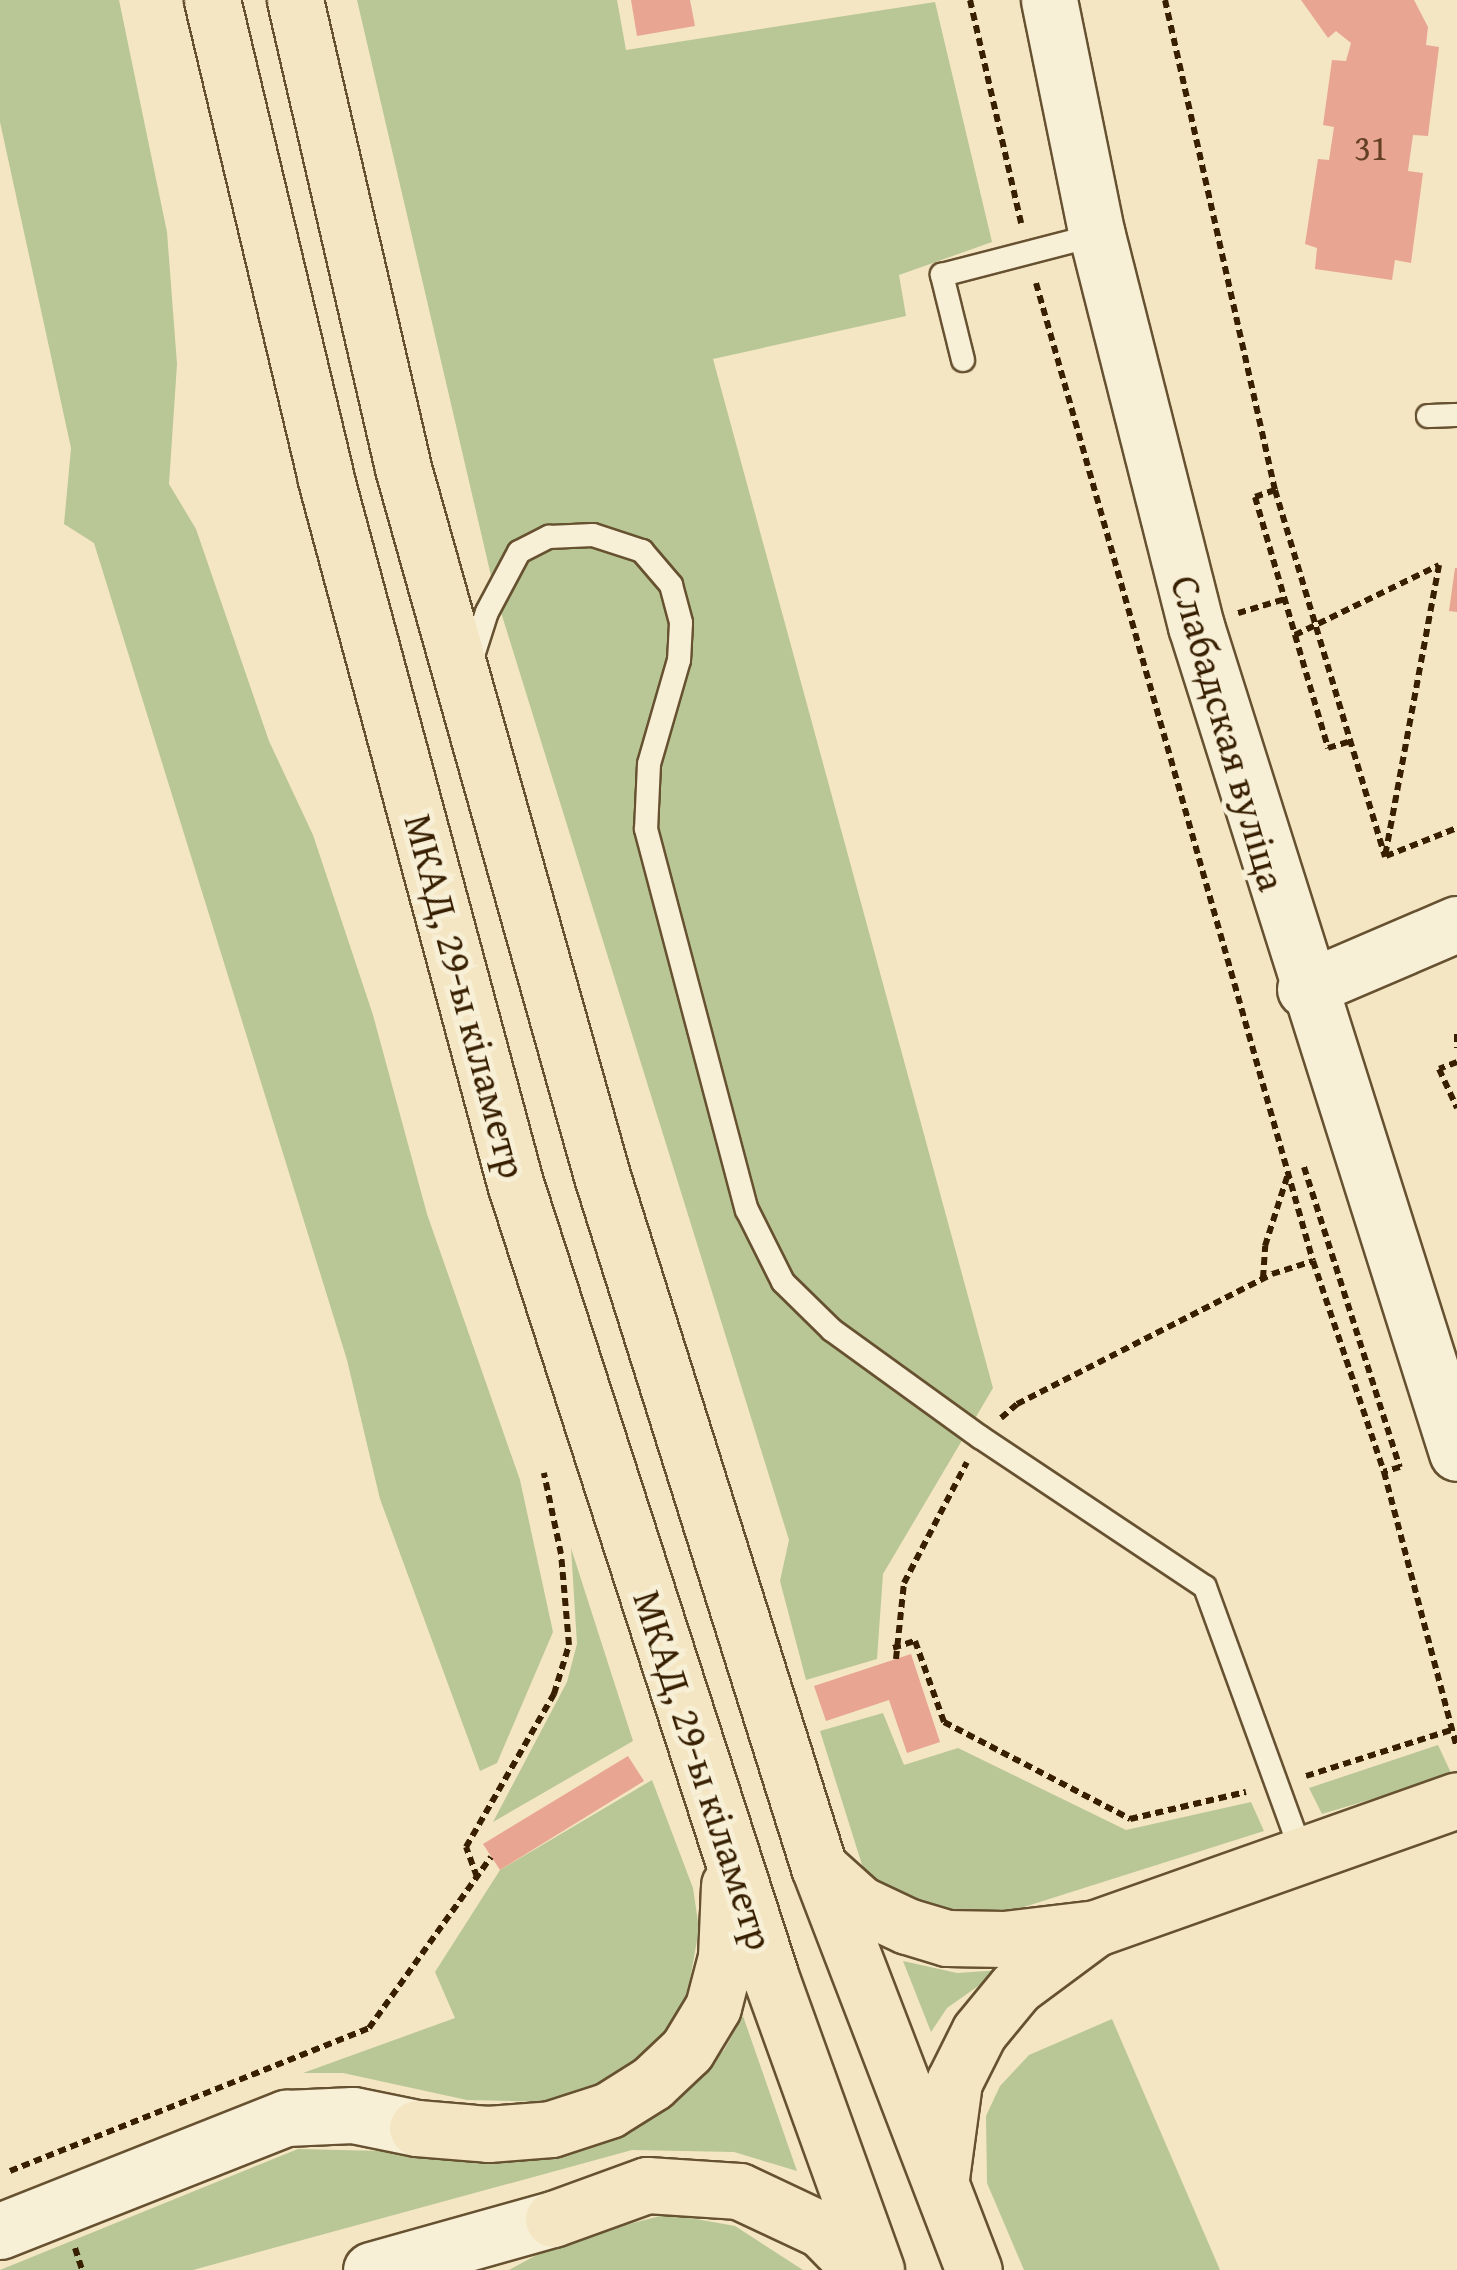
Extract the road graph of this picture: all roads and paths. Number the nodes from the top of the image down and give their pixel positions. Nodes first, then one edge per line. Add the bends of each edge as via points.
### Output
1 (212, 0) edge
2 (296, 0) edge
3 (970, 0) edge
4 (1049, 0) edge
5 (1164, 0) edge
6 (1097, 235) junction
7 (1029, 255) junction
8 (964, 360) dead end
9 (1457, 415) edge
10 (1428, 416) dead end
11 (1275, 490) junction
12 (1316, 628) junction
13 (1295, 636) junction
14 (464, 685) junction
15 (1348, 742) junction
16 (1457, 828) edge
17 (1385, 857) junction
18 (1457, 924) edge
19 (1306, 989) junction
20 (1457, 1034) edge
21 (1457, 1048) edge
22 (1457, 1062) edge
23 (1457, 1108) edge
24 (1304, 1168) dead end
25 (1288, 1174) junction
26 (1314, 1261) junction
27 (1262, 1279) junction
28 (980, 1437) junction
29 (1457, 1453) edge
30 (1384, 1472) junction
31 (544, 1473) dead end
32 (892, 1648) junction
33 (896, 1660) dead end
34 (1450, 1730) junction
35 (1457, 1748) edge
36 (1277, 1785) junction
37 (1457, 1800) edge
38 (730, 1852) junction
39 (1302, 1854) junction
40 (491, 1856) dead end
41 (819, 1867) junction
42 (478, 1878) junction
43 (1096, 1928) junction
44 (417, 2128) joint
45 (0, 2176) edge
46 (940, 2191) junction
47 (553, 2219) joint
48 (0, 2231) edge
49 (389, 2267) edge
50 (861, 2270) edge
51 (876, 2270) edge
52 (974, 2270) edge

1 - 38 highway, МКАД, 29-ы кіламетр via 325,476 510,1164
2 - 14 highway, МКАД, 29-ы кіламетр via 403,468
3 - 7 path
4 - 6 main road, Слабадская вуліца
5 - 11 path
6 - 7 lane
6 - 19 main road, Слабадская вуліца via 1196,626
7 - 8 lane via 942,275
7 - 25 path
9 - 10 lane
11 - 12 path
11 - 13 path via 1255,497
12 - 13 path
12 - 15 path
12 - 17 path via 1439,565
13 - 15 path via 1328,748
14 - 28 lane via 495,593 519,552 549,538 593,536 642,550 671,585 681,622 678,660 648,764 646,828 747,1210 795,1294 832,1330
14 - 41 highway, МКАД, 29-ы кіламетр via 602,1176
15 - 17 path
16 - 17 path
18 - 19 main road
19 - 29 main road, Слабадская вуліца
20 - 21 path
22 - 23 path via 1440,1069
24 - 30 path via 1400,1466
25 - 26 path
25 - 27 path via 1265,1246
26 - 27 path
26 - 30 path
27 - 28 path via 1016,1404
28 - 32 path via 904,1583
28 - 36 lane via 1205,1588
30 - 34 path
31 - 42 path via 561,1554 568,1645 554,1694 466,1847
32 - 33 path
32 - 36 path via 916,1641 944,1722 1130,1819
34 - 35 path
34 - 36 path
36 - 39 lane
37 - 39 highway
38 - 44 highway via 726,1957 712,2007 687,2050 652,2083 609,2110 551,2129 488,2134
38 - 51 highway, МКАД, 29-ы кіламетр
39 - 43 highway
40 - 42 path
41 - 43 highway via 860,1904 947,1938
41 - 46 highway, МКАД, 29-ы кіламетр
42 - 45 path via 369,2028
43 - 46 highway via 1016,1987 979,2032 954,2082
44 - 48 main road via 353,2114 286,2118
46 - 52 highway, МКАД, 29-ы кіламетр
47 - 49 main road
47 - 50 highway via 647,2185 739,2191 822,2230

